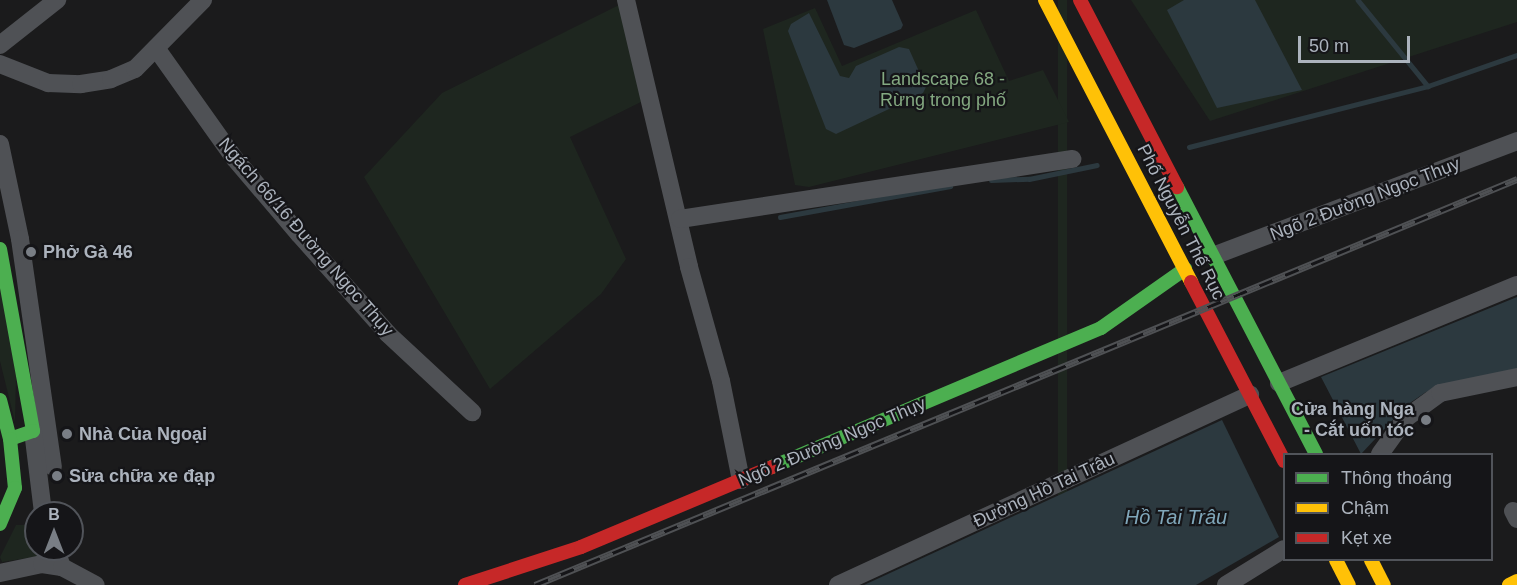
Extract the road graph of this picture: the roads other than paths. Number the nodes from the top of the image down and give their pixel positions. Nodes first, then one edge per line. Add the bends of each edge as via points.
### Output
1 (57, 0) edge
2 (202, 0) edge
3 (626, 0) edge
4 (1045, 0) edge
5 (1080, 0) edge
6 (0, 45) edge
7 (156, 48) junction
8 (0, 64) edge
9 (1517, 141) edge
10 (0, 144) edge
11 (1072, 159) dead end
12 (680, 219) junction
13 (0, 249) edge
14 (1213, 256) junction
15 (1185, 269) junction
16 (1517, 285) edge
17 (1517, 377) edge
18 (1279, 383) junction
19 (1250, 396) junction
20 (0, 400) edge
21 (472, 412) dead end
22 (33, 431) junction
23 (10, 439) junction
24 (1315, 453) edge
25 (1381, 453) edge
26 (1283, 459) edge
27 (53, 467) dead end
28 (741, 480) junction
29 (15, 488) junction
30 (32, 501) edge
31 (40, 501) edge
32 (0, 524) edge
33 (1283, 550) edge
34 (60, 561) edge
35 (1337, 561) edge
36 (1372, 561) edge
37 (62, 567) junction
38 (0, 573) edge
39 (1517, 581) edge
40 (96, 585) edge
41 (465, 585) edge
42 (838, 585) edge
43 (1226, 585) edge
44 (1349, 585) edge
45 (1384, 585) edge
46 (1509, 585) edge

1 - 6 street
2 - 7 street
3 - 12 street
4 - 15 main road, Phố Nguyễn Thế Rục
5 - 14 main road, Phố Nguyễn Thế Rục
7 - 8 street via 135,69 81,84 48,82
7 - 21 street, Ngách 66/16 Đường Ngọc Thụy via 235,159 299,234 388,334
9 - 14 street, Ngõ 2 Đường Ngọc Thụy
10 - 27 street via 18,229
11 - 12 street
12 - 28 street via 688,267 721,381
13 - 22 main road
14 - 18 main road, Phố Nguyễn Thế Rục
15 - 19 main road, Phố Nguyễn Thế Rục
15 - 28 main road, Ngõ 2 Đường Ngọc Thụy via 1101,328
16 - 18 street
17 - 25 street via 1440,393 1406,418
18 - 24 main road, Phố Nguyễn Thế Rục
19 - 26 main road, Phố Nguyễn Thế Rục
19 - 42 street, Đường Hồ Tai Trâu
20 - 23 main road
22 - 23 main road
22 - 31 street
23 - 29 main road
28 - 41 main road, Ngõ 2 Đường Ngọc Thụy via 581,547
29 - 30 street
29 - 32 main road
33 - 43 street
34 - 37 street
35 - 44 main road
36 - 45 main road
37 - 38 street via 42,564
37 - 40 street
39 - 46 main road

